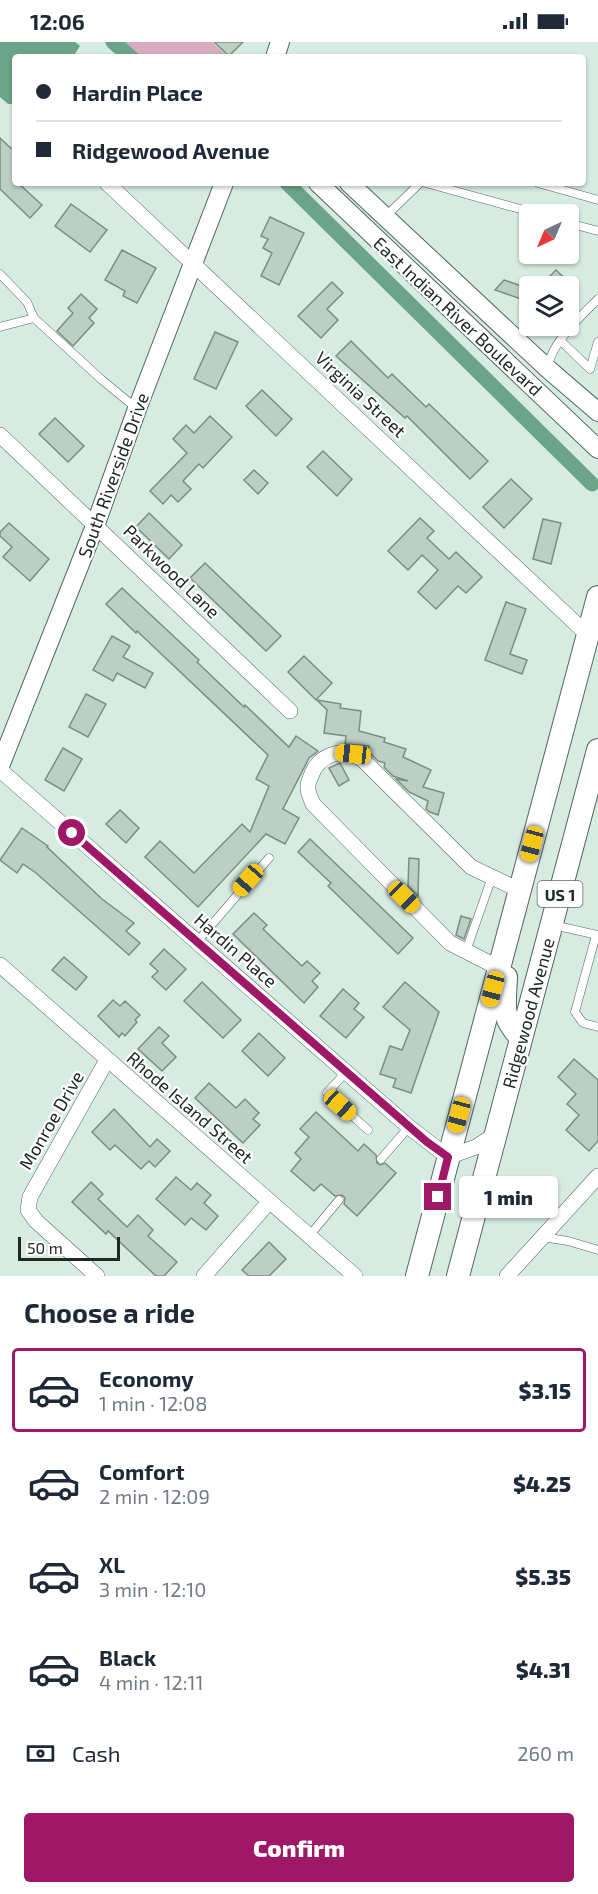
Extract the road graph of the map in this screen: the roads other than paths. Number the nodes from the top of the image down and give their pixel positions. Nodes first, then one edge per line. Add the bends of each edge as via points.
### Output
1 (110, 186) edge
2 (223, 186) edge
3 (321, 186) edge
4 (352, 186) edge
5 (417, 186) edge
6 (437, 186) edge
7 (549, 186) edge
8 (598, 200) edge
9 (519, 209) edge
10 (386, 217) junction
11 (579, 226) edge
12 (598, 231) edge
13 (193, 262) junction
14 (0, 274) edge
15 (598, 299) edge
16 (34, 318) junction
17 (0, 327) edge
18 (561, 341) junction
19 (598, 342) edge
20 (548, 369) junction
21 (532, 386) junction
22 (137, 409) junction
23 (598, 412) edge
24 (0, 435) edge
25 (598, 449) edge
26 (95, 526) junction
27 (598, 597) edge
28 (588, 635) junction
29 (290, 711) dead end
30 (598, 750) edge
31 (0, 768) edge
32 (269, 858) dead end
33 (492, 877) junction
34 (519, 890) junction
35 (552, 924) junction
36 (597, 935) edge
37 (507, 940) junction
38 (197, 942) junction
39 (466, 951) junction
40 (0, 965) edge
41 (499, 968) junction
42 (598, 1027) edge
43 (521, 1038) junction
44 (107, 1060) junction
45 (346, 1072) junction
46 (409, 1126) junction
47 (368, 1130) dead end
48 (496, 1134) junction
49 (448, 1157) junction
50 (381, 1159) dead end
51 (598, 1176) edge
52 (339, 1200) dead end
53 (268, 1202) junction
54 (309, 1236) junction
55 (542, 1238) junction
56 (598, 1250) edge
57 (509, 1275) edge
58 (97, 1276) edge
59 (204, 1276) edge
60 (355, 1276) edge
61 (417, 1276) edge
62 (458, 1276) edge

1 - 13 street, Virginia Street
2 - 13 street, South Riverside Drive
3 - 21 street, East Indian River Boulevard
4 - 10 street, East Indian River Boulevard
5 - 10 lane
6 - 9 lane
7 - 8 lane
10 - 20 street, East Indian River Boulevard
11 - 12 lane
13 - 22 street, South Riverside Drive
13 - 28 street, Virginia Street
14 - 16 lane via 27,302
15 - 18 lane
16 - 17 lane
16 - 22 lane
18 - 19 lane via 590,369
18 - 20 lane via 551,355
20 - 21 street
20 - 23 street, East Indian River Boulevard
21 - 25 street, East Indian River Boulevard
22 - 26 street, South Riverside Drive
24 - 26 street, Parkwood Lane
26 - 29 street, Parkwood Lane
26 - 31 street, South Riverside Drive
27 - 28 main road, US 1
28 - 34 main road, US 1
30 - 35 main road, Ridgewood Avenue / US 1 via 591,789
31 - 38 street, Hardin Place
32 - 38 lane
33 - 34 street
33 - 39 lane
33 - 39 street via 471,867 362,759 338,752 314,766 307,786 313,804 450,943
34 - 37 main road, US 1
35 - 36 lane
35 - 43 main road, Ridgewood Avenue / US 1
36 - 42 lane via 574,1012 583,1023
37 - 41 main road, US 1
37 - 43 main road via 504,1006 508,1024
38 - 45 street, Hardin Place
39 - 41 street
40 - 44 street, Rhode Island Street
41 - 49 main road, US 1
43 - 48 main road, Ridgewood Avenue / US 1
44 - 53 street, Rhode Island Street
44 - 58 street, Monroe Drive via 30,1197 28,1210
45 - 46 street, Hardin Place
45 - 47 lane via 327,1093
46 - 49 street, Hardin Place
46 - 50 lane
48 - 49 street via 476,1147
48 - 62 main road, Ridgewood Avenue / US 1
49 - 61 main road, US 1
51 - 55 street
52 - 54 lane
53 - 54 street, Rhode Island Street
53 - 59 street
54 - 60 street, Rhode Island Street
55 - 56 lane
55 - 57 street

